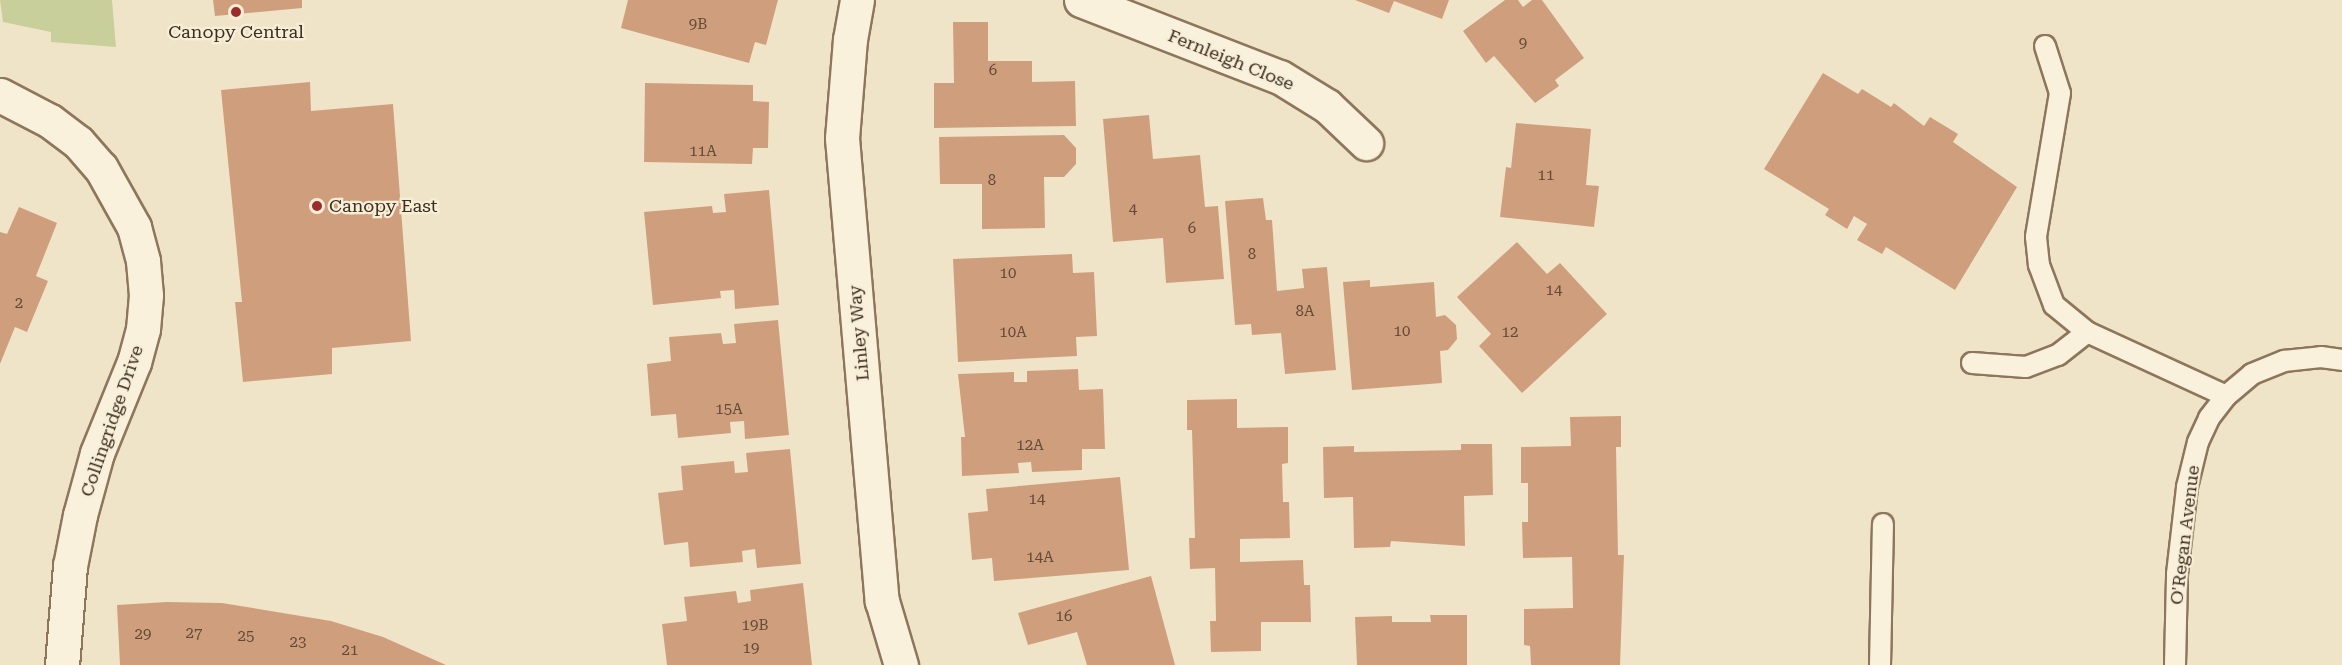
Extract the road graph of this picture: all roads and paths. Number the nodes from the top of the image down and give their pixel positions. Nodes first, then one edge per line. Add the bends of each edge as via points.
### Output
1 (857, 0) edge
2 (1081, 0) edge
3 (2045, 46) dead end
4 (0, 95) edge
5 (1366, 143) dead end
6 (2087, 332) junction
7 (2342, 360) edge
8 (1972, 363) dead end
9 (2226, 396) junction
10 (1883, 524) dead end
11 (62, 665) edge
12 (901, 665) edge
13 (1880, 665) edge
14 (2175, 665) edge

1 - 12 street, Linley Way via 842,138 882,601
2 - 5 street, Fernleigh Close via 1280,77 1327,106
3 - 6 lane via 2060,93 2036,237 2039,265 2054,305
4 - 11 street, Collingridge Drive via 50,121 78,142 101,168 134,227 143,261 143,329 134,362 97,453 80,515 69,566
6 - 8 lane via 2058,355 2026,367
6 - 9 lane
7 - 9 lane, O'Regan Avenue via 2321,357 2284,361 2252,374
9 - 14 lane, O'Regan Avenue via 2209,418 2198,442 2187,487 2176,574
10 - 13 lane

